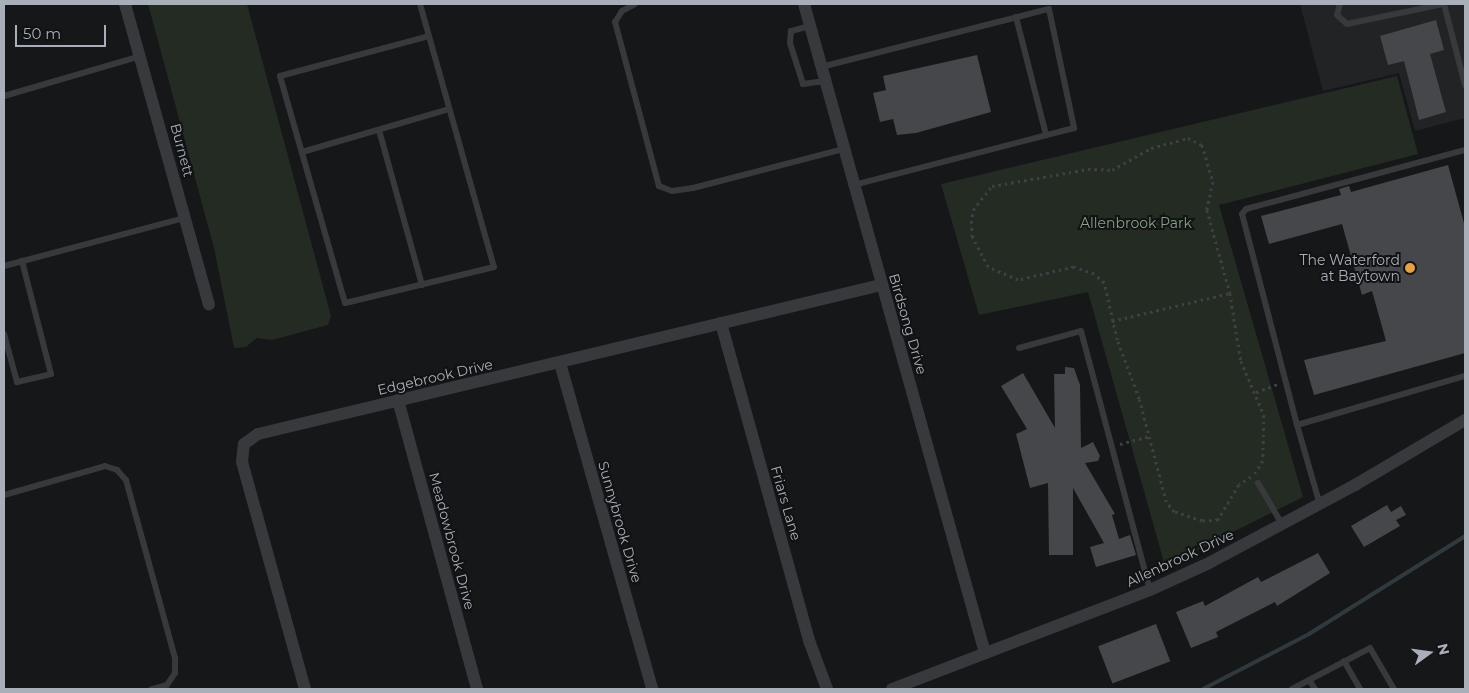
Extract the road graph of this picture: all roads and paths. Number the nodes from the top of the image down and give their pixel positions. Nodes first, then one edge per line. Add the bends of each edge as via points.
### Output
1 (125, 4) edge
2 (420, 4) edge
3 (635, 4) edge
4 (804, 4) edge
5 (1340, 4) edge
6 (1444, 4) edge
7 (1016, 17) junction
8 (810, 26) junction
9 (429, 36) junction
10 (141, 56) junction
11 (821, 67) junction
12 (1464, 74) edge
13 (825, 81) junction
14 (1465, 85) edge
15 (4, 96) edge
16 (449, 109) junction
17 (379, 130) junction
18 (1046, 135) junction
19 (844, 149) junction
20 (1465, 150) edge
21 (302, 152) junction
22 (854, 185) junction
23 (184, 218) junction
24 (22, 261) junction
25 (4, 266) edge
26 (422, 285) junction
27 (881, 285) junction
28 (1230, 293) junction
29 (209, 304) dead end
30 (1112, 321) junction
31 (721, 323) junction
32 (4, 334) edge
33 (1018, 348) dead end
34 (560, 362) junction
35 (1465, 376) edge
36 (1286, 381) junction
37 (1256, 392) junction
38 (398, 400) junction
39 (1465, 420) edge
40 (1297, 425) junction
41 (1150, 436) junction
42 (1112, 446) junction
43 (1255, 474) junction
44 (1258, 483) joint
45 (4, 495) edge
46 (1320, 505) junction
47 (1282, 526) junction
48 (1150, 590) junction
49 (985, 653) junction
50 (1344, 661) junction
51 (1309, 680) junction
52 (152, 689) edge
53 (305, 689) edge
54 (477, 689) edge
55 (652, 689) edge
56 (827, 689) edge
57 (892, 689) edge
58 (1292, 689) edge
59 (1315, 689) edge
60 (1360, 689) edge
61 (1394, 689) edge

1 - 10 street, Burnett
2 - 9 lane
3 - 19 lane via 622,11 615,22 659,186 672,191 693,188
4 - 8 street, Birdsong Drive
5 - 6 lane via 1337,15 1347,24
6 - 12 lane
7 - 11 lane
7 - 18 lane
7 - 18 lane via 1049,9 1074,128
8 - 11 street, Birdsong Drive
8 - 13 lane via 791,32 790,43 803,84
9 - 16 lane
9 - 21 lane via 280,76
10 - 15 lane
10 - 23 street, Burnett
11 - 13 street, Birdsong Drive
12 - 14 lane
13 - 19 street, Birdsong Drive
16 - 17 lane
16 - 26 lane via 494,267
17 - 21 lane
17 - 26 lane
18 - 22 lane
19 - 22 street, Birdsong Drive
20 - 36 lane via 1246,209 1242,214
21 - 26 lane via 346,303
22 - 27 street, Birdsong Drive
23 - 24 lane
23 - 29 street, Burnett
24 - 25 lane
24 - 32 lane via 51,374 17,382
27 - 31 street, Edgebrook Drive
27 - 49 street, Birdsong Drive
28 - 30 path
28 - 30 path via 1207,210 1213,182 1208,157 1202,146 1188,138 1151,148 1112,170 1088,169 992,186 974,210 971,223 972,237 988,267 1018,280 1074,267 1094,274 1104,283
28 - 37 path via 1240,361
30 - 41 path
31 - 34 street, Edgebrook Drive
31 - 56 street, Friars Lane via 810,642
33 - 42 lane via 1081,331
34 - 38 street, Edgebrook Drive
34 - 55 street, Sunnybrook Drive
35 - 40 lane
36 - 37 path
36 - 40 lane
37 - 43 path via 1264,415 1265,440 1262,461
38 - 53 street, Edgebrook Drive via 258,434 244,444 242,462
38 - 54 street, Meadowbrook Drive
39 - 46 street, Allenbrook Drive
40 - 46 lane
41 - 42 path
41 - 43 path via 1166,502 1174,512 1188,518 1218,520 1239,485
42 - 48 lane
43 - 44 path
44 - 47 lane
45 - 52 lane via 105,466 117,470 126,480 176,658 175,673 167,685
46 - 47 street, Allenbrook Drive
47 - 48 street, Allenbrook Drive
48 - 49 street, Allenbrook Drive
49 - 57 street, Allenbrook Drive
50 - 51 lane
50 - 60 lane
50 - 61 lane via 1370,648
51 - 58 lane
51 - 59 lane

